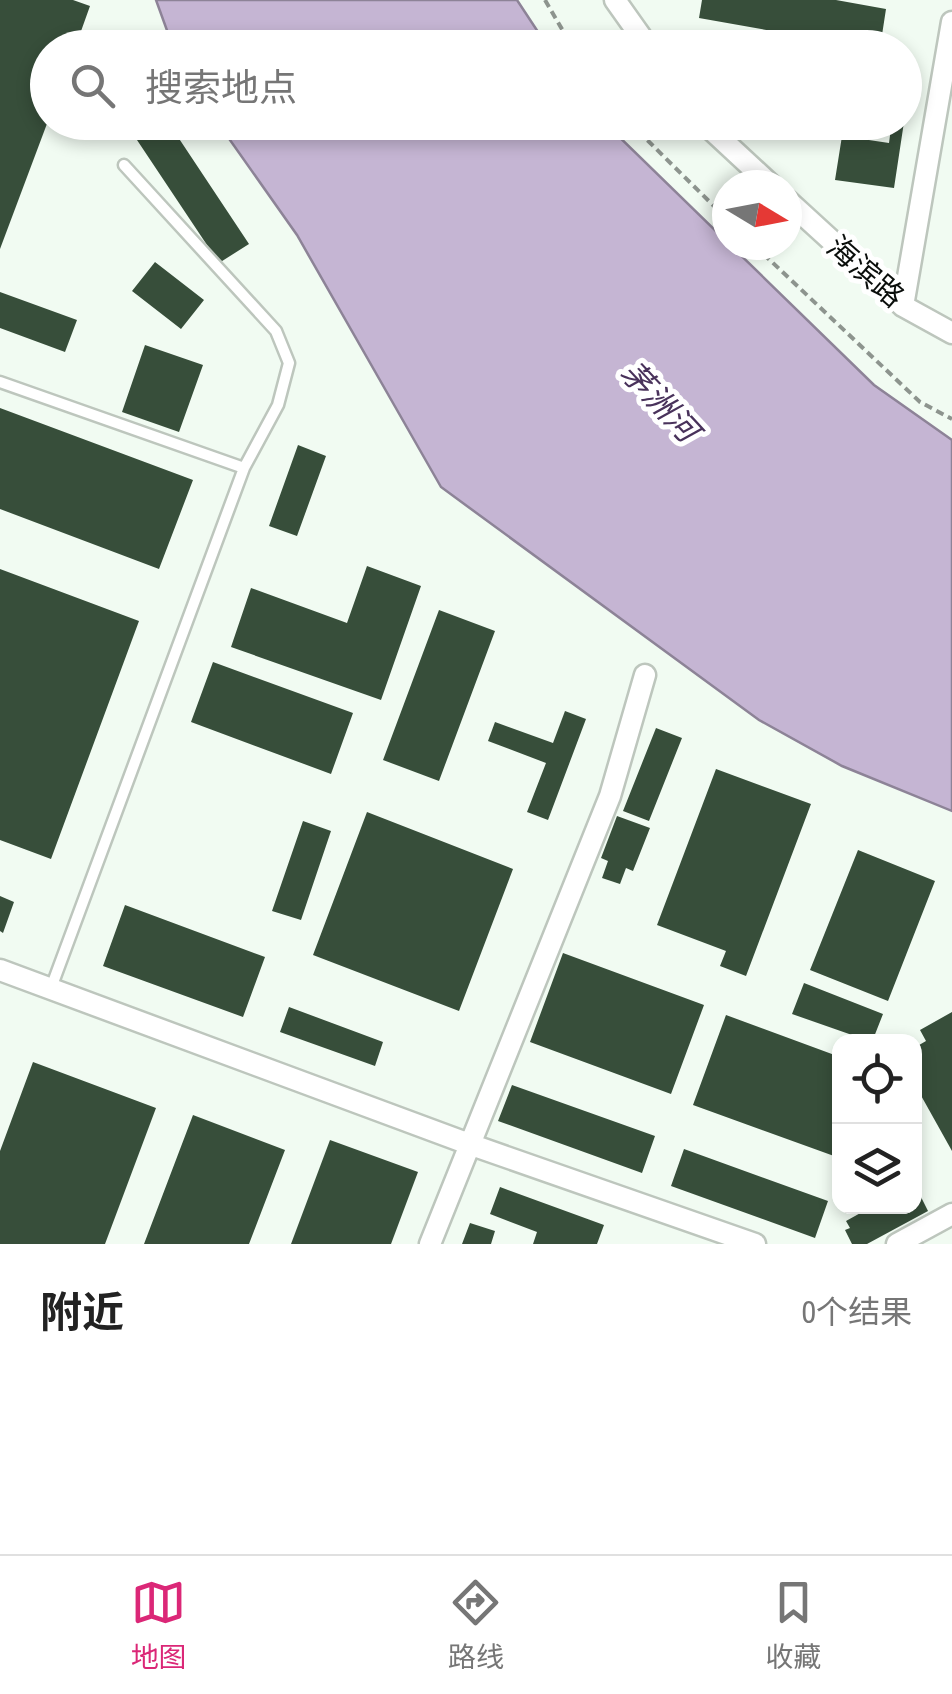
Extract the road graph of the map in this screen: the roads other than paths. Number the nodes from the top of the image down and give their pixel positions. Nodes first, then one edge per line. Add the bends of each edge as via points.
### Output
1 (615, 0) edge
2 (952, 22) edge
3 (636, 30) edge
4 (722, 140) edge
5 (124, 165) dead end
6 (755, 170) edge
7 (802, 214) edge
8 (902, 306) junction
9 (952, 333) edge
10 (0, 382) edge
11 (244, 468) junction
12 (645, 675) dead end
13 (0, 970) edge
14 (51, 989) junction
15 (468, 1144) junction
16 (952, 1214) edge
17 (430, 1244) edge
18 (755, 1244) edge
19 (897, 1244) edge

1 - 3 street
2 - 8 street
4 - 6 street
5 - 11 lane via 258,308 289,363 278,405
7 - 8 street, 海滨路
8 - 9 street, 海滨路
10 - 11 lane
11 - 14 lane
12 - 15 street via 610,796
13 - 14 street
14 - 15 street
15 - 17 street
15 - 18 street
16 - 19 street

